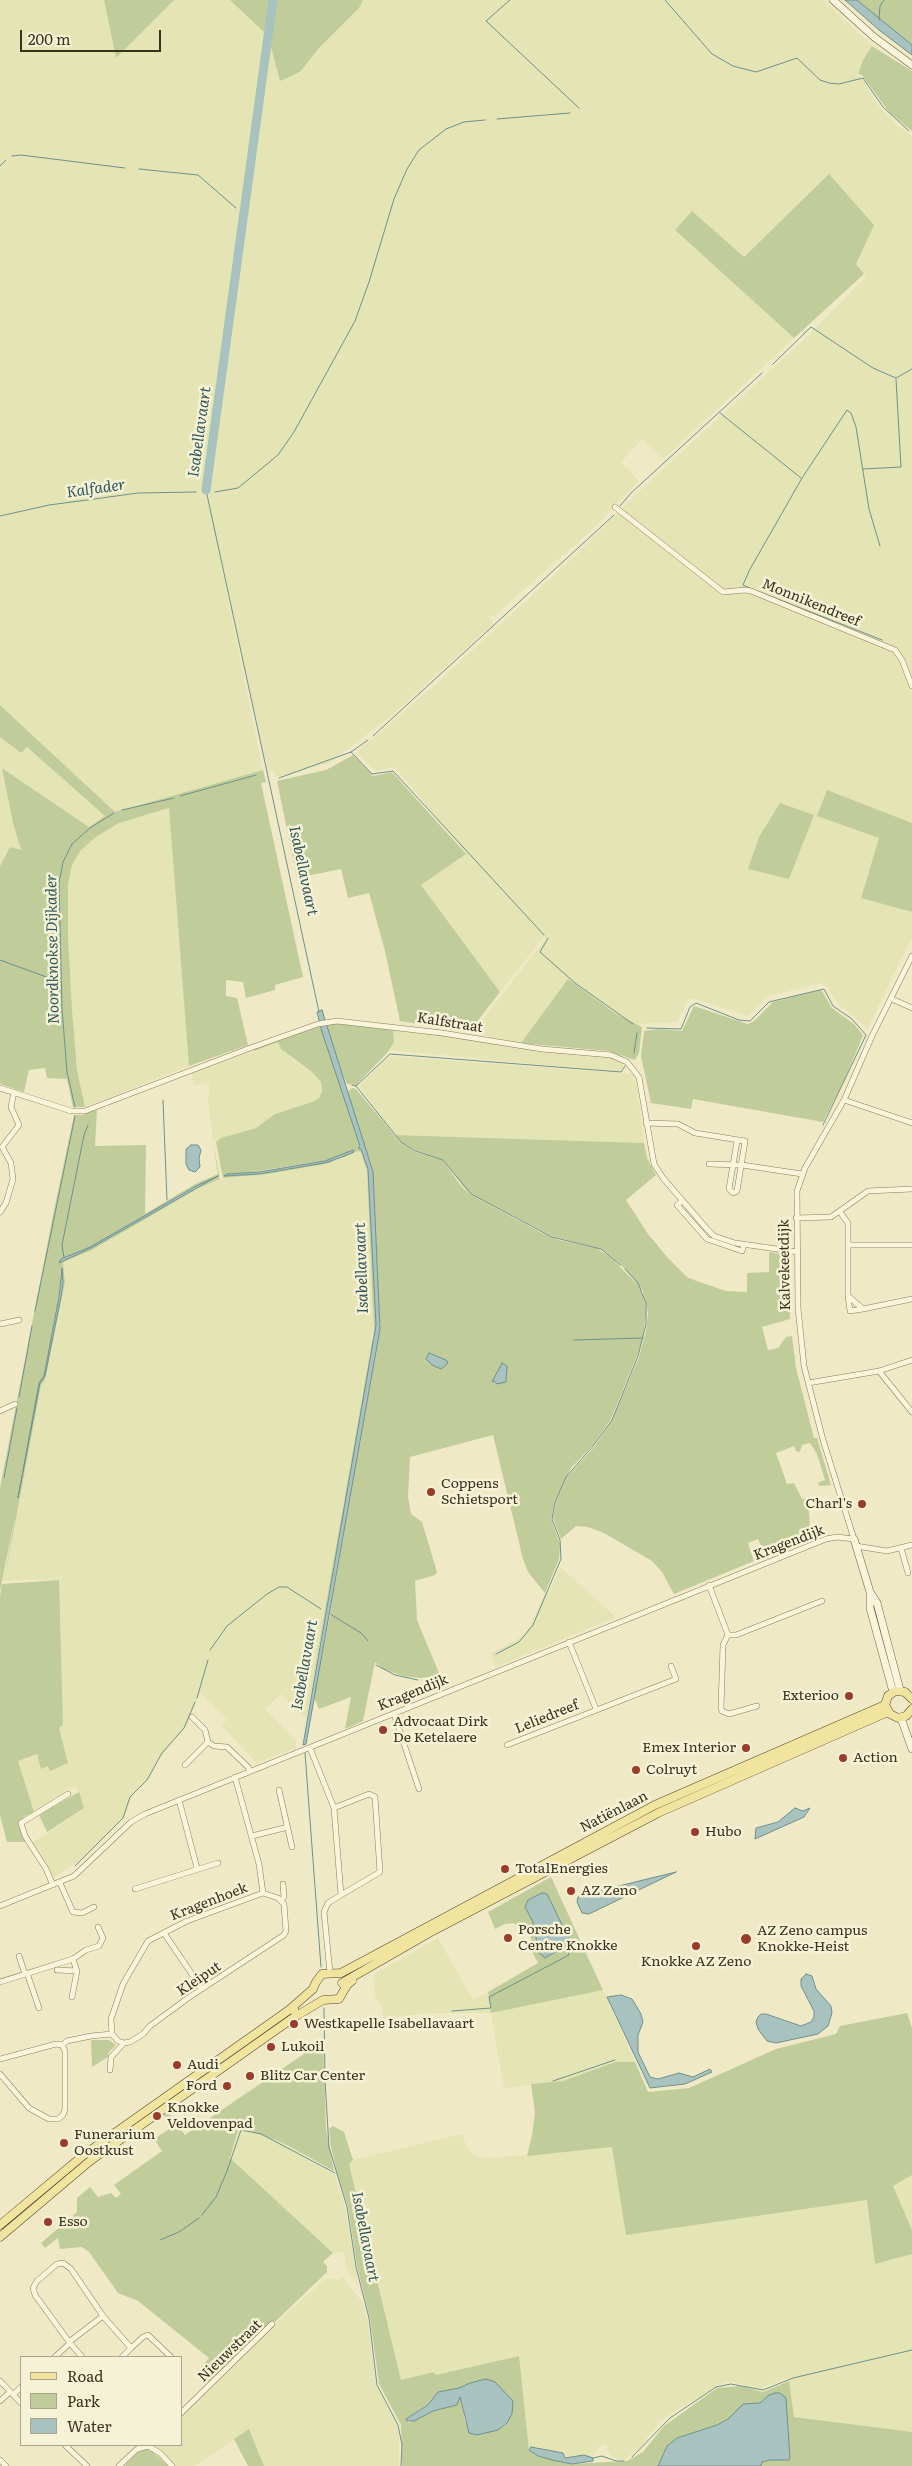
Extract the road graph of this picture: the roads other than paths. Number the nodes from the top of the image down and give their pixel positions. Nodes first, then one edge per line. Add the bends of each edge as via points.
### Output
1 (833, 0) edge
2 (912, 65) edge
3 (615, 508) dead end
4 (912, 686) edge
5 (912, 956) edge
6 (892, 999) junction
7 (912, 1008) edge
8 (0, 1088) edge
9 (14, 1092) junction
10 (844, 1100) junction
11 (912, 1122) edge
12 (646, 1123) junction
13 (737, 1141) junction
14 (1, 1146) edge
15 (709, 1164) dead end
16 (733, 1165) junction
17 (742, 1165) junction
18 (802, 1174) junction
19 (912, 1189) edge
20 (0, 1212) edge
21 (840, 1212) junction
22 (796, 1218) junction
23 (848, 1245) junction
24 (912, 1245) edge
25 (798, 1252) junction
26 (848, 1296) junction
27 (912, 1299) edge
28 (863, 1308) junction
29 (19, 1320) dead end
30 (0, 1324) edge
31 (912, 1360) edge
32 (879, 1371) junction
33 (808, 1383) junction
34 (14, 1404) dead end
35 (0, 1411) edge
36 (912, 1412) edge
37 (855, 1542) junction
38 (912, 1544) edge
39 (901, 1548) junction
40 (908, 1573) dead end
41 (709, 1585) junction
42 (822, 1601) dead end
43 (728, 1635) junction
44 (569, 1642) junction
45 (671, 1666) dead end
46 (896, 1691) junction
47 (911, 1696) edge
48 (758, 1706) dead end
49 (596, 1709) junction
50 (887, 1709) junction
51 (912, 1709) edge
52 (394, 1714) junction
53 (192, 1717) dead end
54 (901, 1718) junction
55 (208, 1742) junction
56 (507, 1745) dead end
57 (912, 1745) edge
58 (310, 1748) junction
59 (185, 1765) dead end
60 (250, 1771) junction
61 (235, 1777) junction
62 (419, 1789) dead end
63 (280, 1790) dead end
64 (68, 1794) dead end
65 (179, 1800) junction
66 (334, 1808) junction
67 (288, 1827) junction
68 (252, 1836) junction
69 (292, 1847) dead end
70 (218, 1863) dead end
71 (197, 1868) junction
72 (60, 1883) junction
73 (283, 1884) dead end
74 (53, 1886) junction
75 (135, 1889) dead end
76 (263, 1893) junction
77 (340, 1895) junction
78 (281, 1900) junction
79 (0, 1906) edge
80 (94, 1907) dead end
81 (98, 1927) dead end
82 (164, 1933) junction
83 (19, 1956) dead end
84 (73, 1959) junction
85 (363, 1961) junction
86 (368, 1969) junction
87 (56, 1970) dead end
88 (77, 1971) junction
89 (330, 1972) junction
90 (26, 1974) junction
91 (340, 1981) junction
92 (0, 1982) edge
93 (202, 1989) junction
94 (321, 1996) junction
95 (72, 1997) dead end
96 (38, 2008) dead end
97 (291, 2014) junction
98 (112, 2034) junction
99 (124, 2043) junction
100 (62, 2045) junction
101 (0, 2059) edge
102 (110, 2070) dead end
103 (0, 2074) edge
104 (0, 2225) edge
105 (0, 2237) edge
106 (103, 2316) junction
107 (272, 2324) dead end
108 (70, 2342) junction
109 (131, 2348) junction
110 (56, 2356) edge
111 (81, 2356) edge
112 (123, 2356) edge
113 (170, 2356) edge
114 (0, 2381) edge
115 (20, 2388) edge
116 (11, 2393) junction
117 (0, 2401) edge
118 (20, 2402) edge
119 (182, 2413) edge
120 (66, 2446) edge
121 (150, 2446) edge
122 (135, 2447) edge
123 (0, 2460) edge
124 (6, 2466) edge
125 (87, 2466) edge
126 (119, 2466) edge
127 (172, 2466) edge

1 - 2 street via 874,37
3 - 4 street, Monnikendreef via 722,592 751,591 895,650
5 - 6 street, Kalvekeetdijk
6 - 7 street
6 - 10 street, Kalvekeetdijk
8 - 9 street, Kalfstraat
9 - 12 street, Kalfstraat via 71,1110 89,1110 172,1076 318,1024 347,1021 442,1032 542,1049 611,1055 627,1062 639,1077
9 - 14 street via 11,1107 19,1125
10 - 11 street
10 - 18 street, Kalvekeetdijk
12 - 13 street via 678,1124 695,1133
12 - 25 street, Kalfstraat via 654,1164 682,1201 677,1205 708,1239 742,1251 744,1245
13 - 16 street
13 - 17 street via 745,1141
14 - 20 street via 11,1163 13,1179 6,1204
15 - 16 street
16 - 17 street
16 - 17 street via 729,1189 734,1193
17 - 18 street
18 - 22 street, Kalvekeetdijk via 797,1191
19 - 21 street via 868,1190
21 - 22 street via 831,1217
21 - 23 street via 848,1223
22 - 25 street, Kalvekeetdijk
23 - 24 street
23 - 26 street
25 - 33 street, Kalvekeetdijk via 799,1328
26 - 28 street
26 - 28 street via 849,1311
27 - 28 street
29 - 30 street
31 - 32 street
32 - 33 street
32 - 36 street
33 - 37 street, Kalvekeetdijk
34 - 35 street
37 - 39 street, Kragendijk via 876,1550
37 - 41 street, Kragendijk via 837,1537 826,1539
37 - 46 street, Kalvekeetdijk via 870,1592 870,1610
38 - 39 street, Kragendijk
39 - 40 street
41 - 43 street
41 - 44 street, Kragendijk
42 - 43 street via 736,1635
43 - 48 street via 723,1645 722,1711 728,1714
44 - 49 street, Leliedreef
44 - 52 street, Kragendijk
45 - 49 street, Leliedreef via 676,1679
46 - 47 main road
46 - 50 main road via 888,1696
49 - 56 street, Leliedreef
50 - 54 main road
50 - 85 main road, Natiënlaan via 655,1805
50 - 86 main road, Natiënlaan via 658,1812 429,1933
51 - 54 main road
52 - 58 street, Kragendijk
52 - 62 street
53 - 55 street via 205,1730
54 - 57 street
55 - 59 street
55 - 60 street via 217,1747 227,1747
58 - 60 street, Kragendijk
58 - 66 street
60 - 61 street, Kragendijk
61 - 65 street, Kragendijk
61 - 68 street, Kragenhoek
63 - 67 street
64 - 74 street via 22,1823 25,1836
65 - 71 street
65 - 72 street, Kragendijk via 131,1822 81,1870
66 - 77 street
66 - 77 street via 368,1794 375,1797 380,1872
67 - 68 street
67 - 69 street
68 - 76 street, Kragenhoek
70 - 71 street
71 - 75 street
72 - 74 street, Kragendijk
72 - 80 street via 73,1912 82,1913
73 - 78 street, Kleiput via 284,1897
74 - 79 street, Kragendijk
76 - 78 street
76 - 82 street, Kragenhoek via 187,1921
77 - 89 street via 328,1903 324,1912
78 - 93 street, Kleiput via 285,1908 284,1935
81 - 84 street via 102,1944
82 - 93 street
82 - 98 street, Kragenhoek via 146,1943 126,1977 111,2019
83 - 90 street
84 - 88 street
84 - 90 street
85 - 89 main road, Natiënlaan via 341,1973
85 - 91 main road, Natiënlaan
86 - 91 main road, Natiënlaan
86 - 94 main road, Natiënlaan via 347,1985 339,1999
87 - 88 street
88 - 95 street
89 - 97 main road, Natiënlaan via 320,1976
90 - 92 street
90 - 96 street
91 - 94 main road, Natiënlaan via 338,1994
91 - 94 main road, Natiënlaan via 331,1977 323,1979
93 - 99 street, Kleiput via 143,2034
94 - 97 main road, Natiënlaan
97 - 104 main road, Natiënlaan via 84,2154
97 - 105 main road, Natiënlaan via 90,2161
98 - 99 street
98 - 100 street via 76,2039
99 - 102 street, Kleiput via 111,2056
100 - 101 street
100 - 103 street via 65,2051 65,2109 58,2120 49,2120 29,2108
106 - 108 street
106 - 108 street via 71,2269 66,2264 57,2264 37,2281 33,2289
106 - 109 street
107 - 119 street, Nieuwstraat
108 - 110 street
108 - 111 street
109 - 112 street
109 - 113 street via 148,2336
114 - 116 street
115 - 116 street
116 - 117 street
116 - 118 street
120 - 125 street
121 - 127 street
122 - 126 street
123 - 124 street

